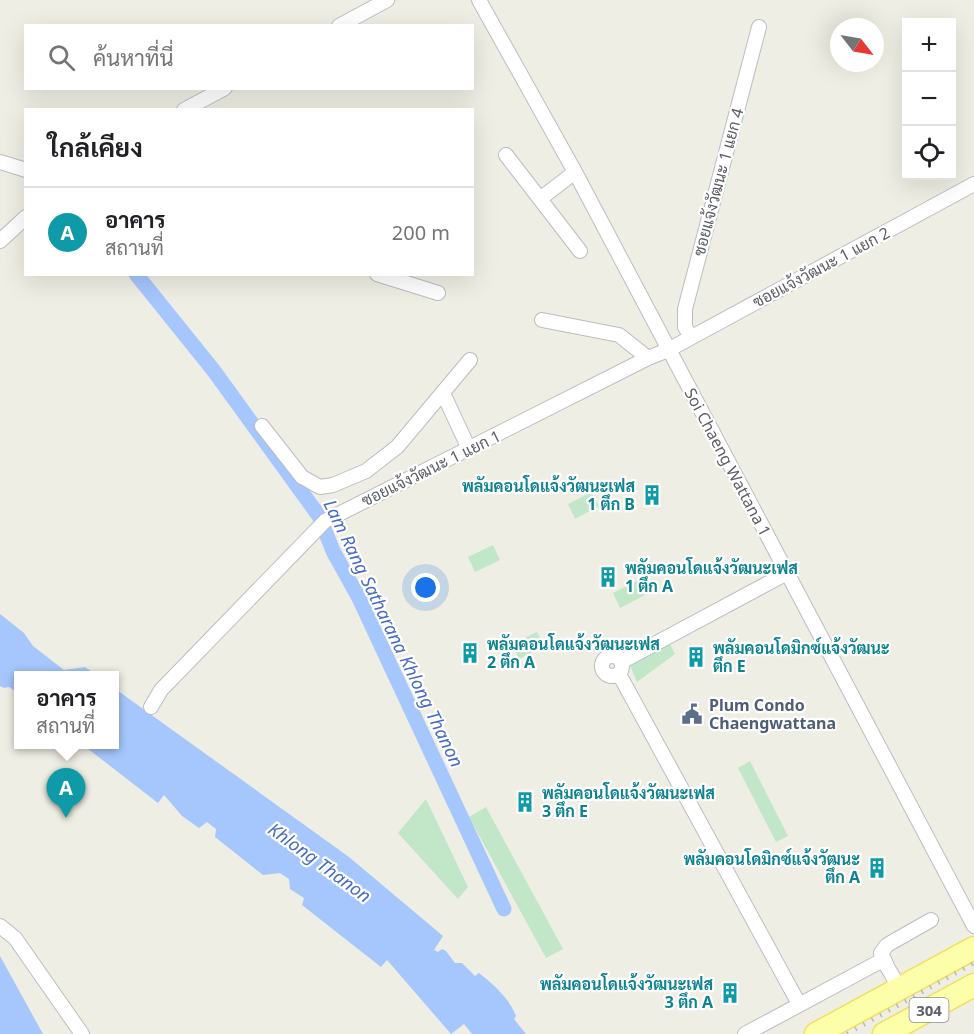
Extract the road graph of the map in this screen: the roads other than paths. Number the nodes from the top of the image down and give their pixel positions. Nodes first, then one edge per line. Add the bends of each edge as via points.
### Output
1 (387, 0) edge
2 (479, 0) edge
3 (343, 24) edge
4 (759, 27) dead end
5 (221, 90) edge
6 (188, 108) edge
7 (506, 155) dead end
8 (0, 162) edge
9 (24, 169) edge
10 (575, 172) junction
11 (974, 184) edge
12 (540, 199) junction
13 (24, 219) edge
14 (0, 241) edge
15 (580, 250) dead end
16 (383, 276) edge
17 (438, 293) dead end
18 (542, 320) dead end
19 (691, 338) junction
20 (668, 350) junction
21 (648, 358) junction
22 (470, 360) dead end
23 (443, 393) junction
24 (262, 426) dead end
25 (469, 449) junction
26 (787, 573) junction
27 (151, 707) dead end
28 (931, 920) dead end
29 (0, 926) edge
30 (974, 926) edge
31 (974, 948) edge
32 (887, 966) junction
33 (974, 985) edge
34 (900, 989) junction
35 (800, 1004) junction
36 (82, 1034) edge
37 (745, 1034) edge
38 (816, 1034) edge
39 (884, 1034) edge

1 - 3 street
2 - 10 street, Soi Chaeng Wattana 1
4 - 19 street, ซอยแจ้งวัฒนะ 1 แยก 4 via 685,309 685,327
5 - 6 street
7 - 12 street
8 - 9 street
10 - 12 street
10 - 20 street, Soi Chaeng Wattana 1
11 - 19 street, ซอยแจ้งวัฒนะ 1 แยก 2
12 - 15 street
13 - 14 street
16 - 17 street
18 - 21 street via 619,335
19 - 20 street, ซอยแจ้งวัฒนะ 1 แยก 2
20 - 21 street, ซอยแจ้งวัฒนะ 1 แยก 1
20 - 26 street, Soi Chaeng Wattana 1
21 - 25 street, ซอยแจ้งวัฒนะ 1 แยก 1
22 - 23 street
23 - 24 street via 397,447 366,471 333,485 320,487 302,477
23 - 25 street
25 - 27 street, ซอยแจ้งวัฒนะ 1 แยก 1 via 325,521 161,690
26 - 30 street, Soi Chaeng Wattana 1
26 - 35 street via 620,668
28 - 32 street via 887,945 881,953
29 - 36 street via 15,938
31 - 34 main road, 304
32 - 34 street
32 - 35 street via 882,961 875,963
33 - 39 main road, 304
34 - 38 main road, 304
35 - 37 street

